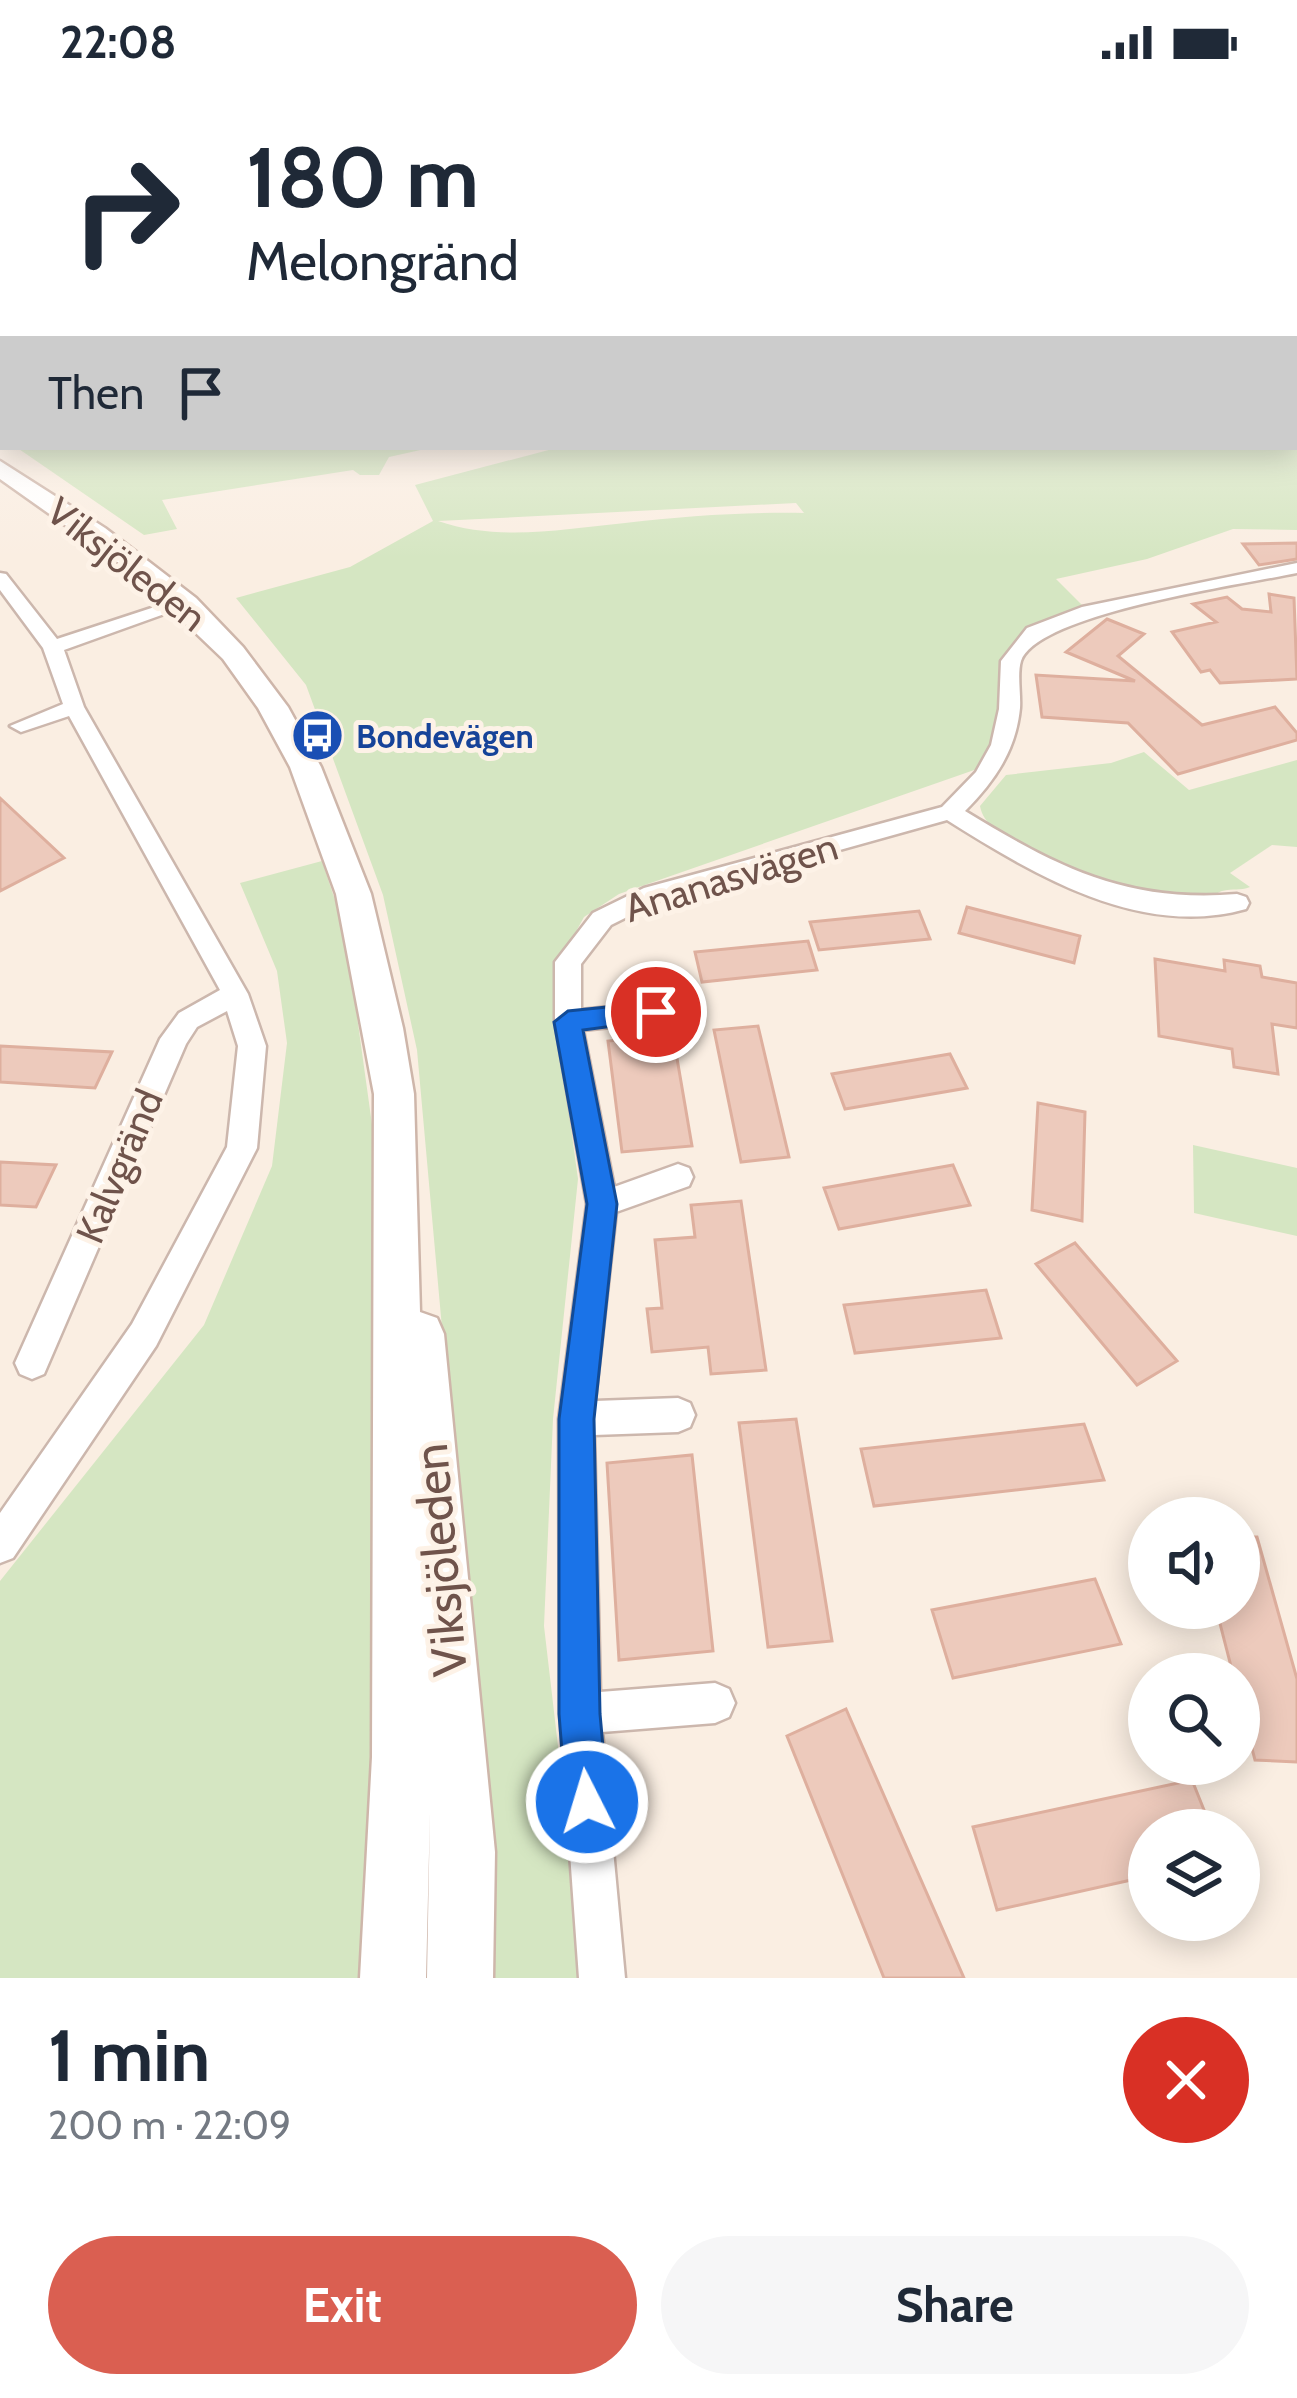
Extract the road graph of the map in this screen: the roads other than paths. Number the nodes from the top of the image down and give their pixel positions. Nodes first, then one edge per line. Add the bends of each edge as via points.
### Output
1 (0, 468) edge
2 (1297, 568) edge
3 (4, 586) edge
4 (186, 604) junction
5 (53, 647) junction
6 (74, 707) junction
7 (21, 726) dead end
8 (950, 812) junction
9 (1237, 903) dead end
10 (235, 994) junction
11 (656, 1012) dead end
12 (568, 1022) junction
13 (395, 1144) junction
14 (678, 1177) dead end
15 (602, 1204) junction
16 (32, 1363) dead end
17 (678, 1414) dead end
18 (576, 1419) junction
19 (0, 1544) edge
20 (715, 1703) dead end
21 (580, 1714) junction
22 (393, 1978) edge
23 (460, 1978) edge
24 (602, 1978) edge

1 - 4 main road, Viksjöleden
2 - 8 street via 1082,613 1034,632 1010,661 1011,724 992,768
3 - 5 street
4 - 5 street
4 - 13 main road, Viksjöleden via 246,669 332,827 383,1015
5 - 6 street
6 - 7 street
6 - 10 street
8 - 9 street via 1042,870 1132,904
8 - 12 street, Ananasvägen via 652,894 602,919 568,962
10 - 16 street, Kalvgränd via 188,1020 174,1039
10 - 19 street via 252,1046 242,1148 144,1335
11 - 12 street
12 - 15 street, Ananasvägen
13 - 22 main road, Viksjöleden via 402,1757
13 - 23 main road, Viksjöleden via 424,1367 464,1852
14 - 15 street
15 - 18 street, Ananasvägen
17 - 18 street
18 - 21 street, Ananasvägen
20 - 21 street
21 - 24 street, Ananasvägen

